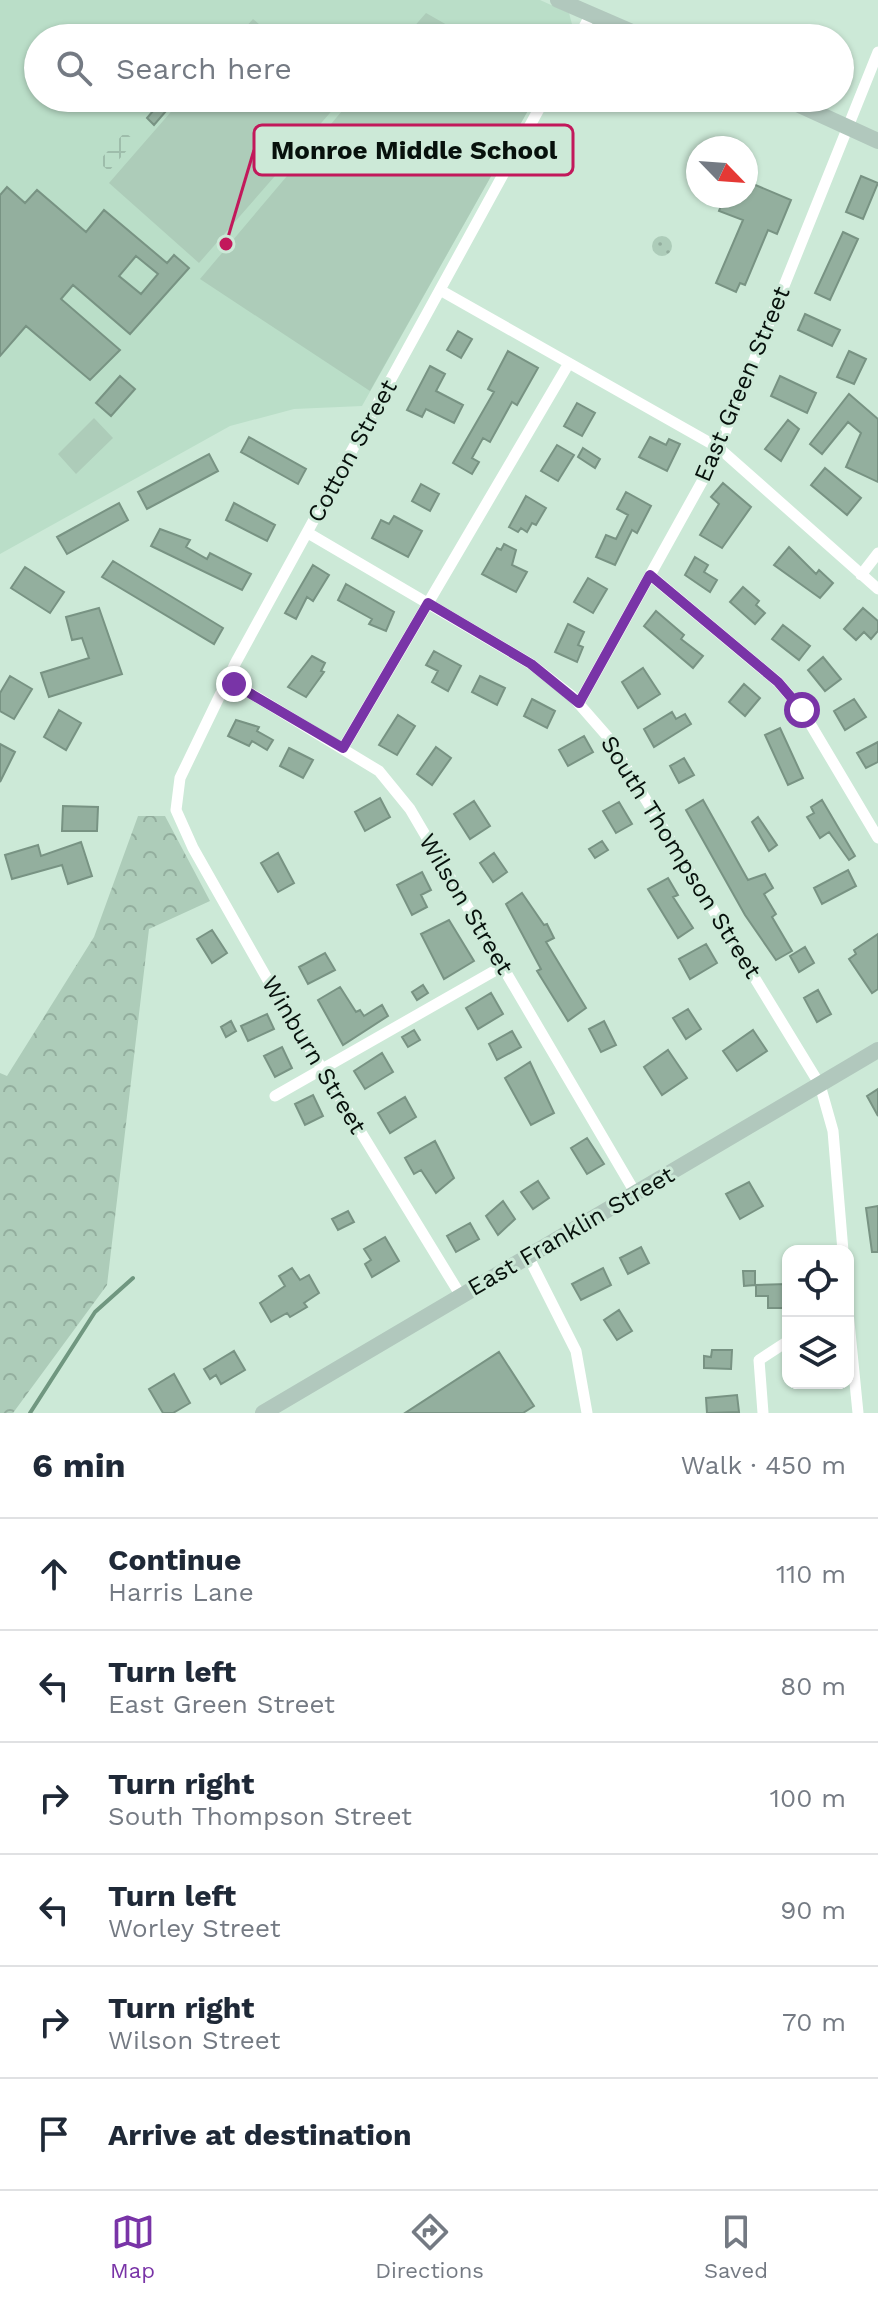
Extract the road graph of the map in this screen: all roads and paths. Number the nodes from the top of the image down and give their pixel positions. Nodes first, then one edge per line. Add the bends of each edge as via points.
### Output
1 (558, 0) edge
2 (591, 14) junction
3 (586, 24) edge
4 (614, 24) edge
5 (878, 52) edge
6 (854, 109) edge
7 (537, 112) edge
8 (816, 112) edge
9 (853, 112) edge
10 (847, 126) junction
11 (878, 141) edge
12 (440, 290) junction
13 (569, 363) junction
14 (719, 448) junction
15 (308, 533) junction
16 (878, 553) edge
17 (650, 575) junction
18 (861, 575) junction
19 (878, 589) edge
20 (428, 603) junction
21 (227, 679) junction
22 (579, 703) junction
23 (343, 748) junction
24 (176, 810) joint
25 (878, 838) edge
26 (503, 966) junction
27 (878, 1050) edge
28 (324, 1071) junction
29 (820, 1085) junction
30 (275, 1096) dead end
31 (636, 1194) junction
32 (842, 1245) edge
33 (529, 1258) junction
34 (461, 1296) junction
35 (848, 1317) edge
36 (782, 1345) edge
37 (263, 1413) edge
38 (587, 1413) edge
39 (763, 1413) edge
40 (858, 1413) edge

1 - 2 main road
2 - 3 street
2 - 4 main road
5 - 6 street, East Green Street
7 - 12 street, Cotton Street
8 - 10 main road
9 - 10 street, East Green Street
10 - 11 main road
10 - 14 street, East Green Street
12 - 13 street
12 - 15 street, Cotton Street
13 - 14 street
13 - 20 street
14 - 17 street, East Green Street
14 - 18 street
15 - 20 street, South Thompson Street
15 - 21 street, Cotton Street
16 - 18 street
17 - 22 street, East Green Street
17 - 25 street via 778,682
18 - 19 street
20 - 22 street, South Thompson Street via 531,664
20 - 23 street
21 - 23 street, Wilson Street
21 - 24 street, Cotton Street via 180,778
22 - 29 street, South Thompson Street via 607,736
23 - 26 street, Wilson Street via 379,771 410,809
24 - 28 street, Winburn Street
26 - 28 street
26 - 31 street, Wilson Street
27 - 29 main road, East Franklin Street
28 - 30 street
28 - 34 street, Winburn Street
29 - 31 main road, East Franklin Street
29 - 32 street, South Thompson Street via 833,1131
31 - 33 main road, East Franklin Street
33 - 34 main road, East Franklin Street
33 - 38 street via 576,1351
34 - 37 main road, East Franklin Street
35 - 40 street
36 - 39 street via 759,1360

